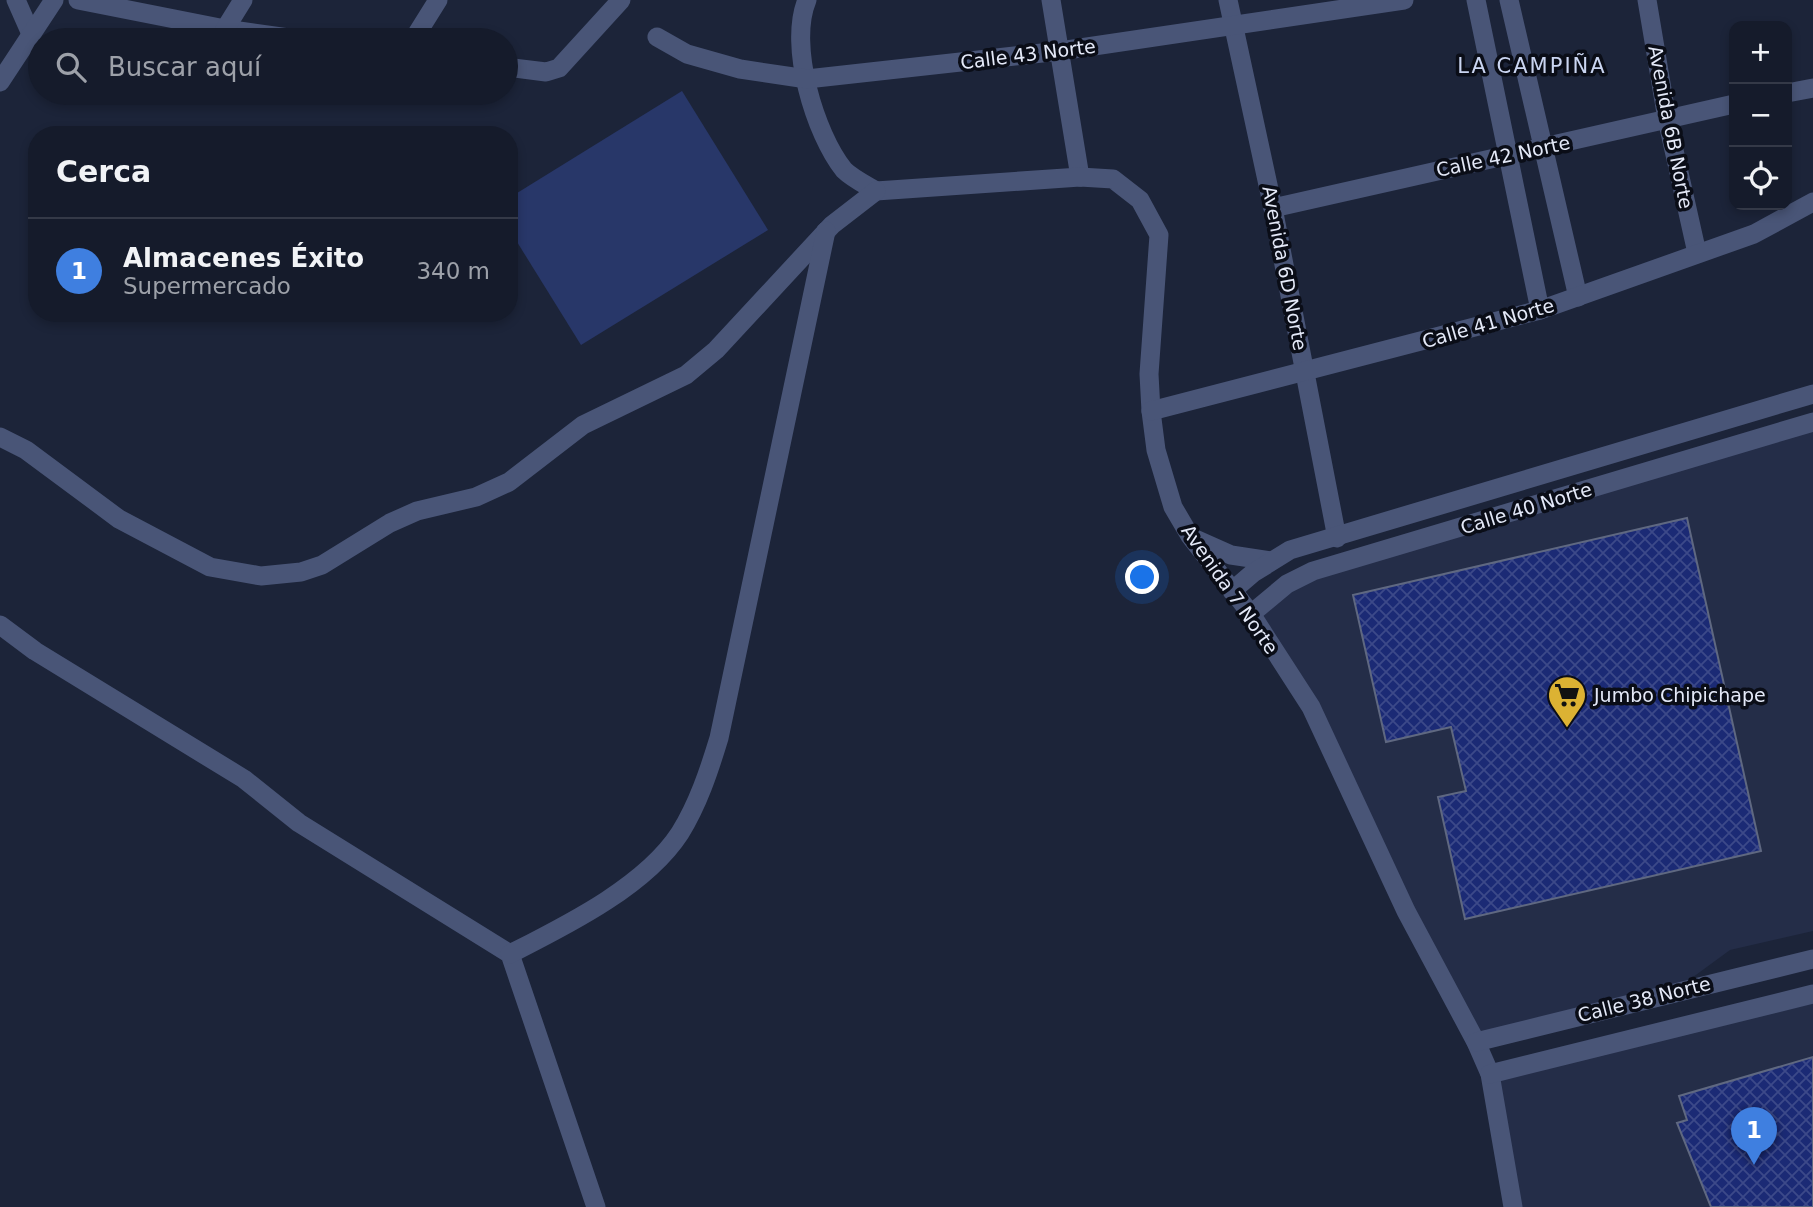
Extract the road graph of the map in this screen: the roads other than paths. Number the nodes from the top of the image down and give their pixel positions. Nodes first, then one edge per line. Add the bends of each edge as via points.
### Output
1 (16, 0) edge
2 (54, 0) edge
3 (78, 0) edge
4 (243, 0) edge
5 (438, 0) edge
6 (807, 0) edge
7 (1051, 0) edge
8 (1228, 0) edge
9 (1404, 0) edge
10 (1476, 0) edge
11 (1509, 0) edge
12 (1647, 0) edge
13 (617, 1) edge
14 (1233, 25) junction
15 (28, 28) edge
16 (35, 28) edge
17 (220, 28) edge
18 (226, 28) edge
19 (420, 28) edge
20 (657, 37) dead end
21 (28, 39) edge
22 (1060, 51) junction
23 (518, 68) edge
24 (807, 79) junction
25 (0, 82) edge
26 (1813, 88) edge
27 (1792, 92) edge
28 (1729, 105) edge
29 (1667, 119) junction
30 (1544, 147) junction
31 (1508, 154) junction
32 (1080, 177) junction
33 (876, 191) junction
34 (1813, 202) edge
35 (1273, 208) junction
36 (827, 230) junction
37 (1697, 253) junction
38 (1578, 297) junction
39 (1540, 310) junction
40 (1306, 372) junction
41 (1813, 394) edge
42 (1151, 411) junction
43 (1813, 422) edge
44 (0, 437) edge
45 (1190, 536) junction
46 (1336, 538) junction
47 (1271, 561) junction
48 (1232, 591) junction
49 (1251, 614) junction
50 (0, 625) edge
51 (510, 954) junction
52 (1813, 959) edge
53 (1813, 993) edge
54 (1476, 1042) junction
55 (1490, 1074) junction
56 (596, 1207) edge
57 (1513, 1207) edge

1 - 15 street
2 - 16 street
3 - 17 street
4 - 18 street
5 - 19 street
6 - 24 street via 802,36
7 - 22 street
8 - 14 street, Avenida 6D Norte
9 - 14 street, Calle 43 Norte
10 - 31 street
11 - 30 street
12 - 29 street, Avenida 6B Norte
13 - 23 street via 559,68 546,72
14 - 22 street, Calle 43 Norte
14 - 35 street, Avenida 6D Norte
20 - 24 street, Calle 43 Norte via 687,54 740,69
21 - 25 street
22 - 24 street, Calle 43 Norte
22 - 32 street
24 - 33 street via 818,126 845,171
26 - 27 street
28 - 29 street, Calle 42 Norte
29 - 30 street, Calle 42 Norte
29 - 37 street, Avenida 6B Norte
30 - 31 street, Calle 42 Norte
30 - 38 street
31 - 35 street, Calle 42 Norte
31 - 39 street
32 - 33 street, Avenida 7 Norte
32 - 42 street, Avenida 7 Norte via 1113,180 1140,200 1159,235 1149,374
33 - 36 street
34 - 37 street, Calle 41 Norte via 1754,234
35 - 40 street, Avenida 6D Norte
36 - 44 street via 716,350 686,375 583,425 509,482 476,497 417,511 322,565 301,572 261,576 209,567 119,520 26,450
36 - 51 street via 719,738 705,781 680,833 658,860 547,936
37 - 38 street, Calle 41 Norte
38 - 39 street, Calle 41 Norte
39 - 40 street, Calle 41 Norte
40 - 42 street, Calle 41 Norte
40 - 46 street, Avenida 6D Norte
41 - 46 street, Calle 40 Norte
42 - 45 street, Avenida 7 Norte via 1165,481
43 - 49 street, Calle 40 Norte via 1313,571 1276,591
45 - 47 street via 1231,555
45 - 48 street, Avenida 7 Norte
46 - 47 street, Calle 40 Norte via 1290,550
47 - 48 street, Calle 40 Norte
48 - 49 street, Avenida 7 Norte
49 - 54 street, Avenida 7 Norte via 1311,707 1406,911
50 - 51 street via 244,779 299,823
51 - 56 street
52 - 54 street, Calle 38 Norte
53 - 55 street, Calle 38 Norte
54 - 55 street, Avenida 7 Norte
55 - 57 street, Avenida 7 Norte

